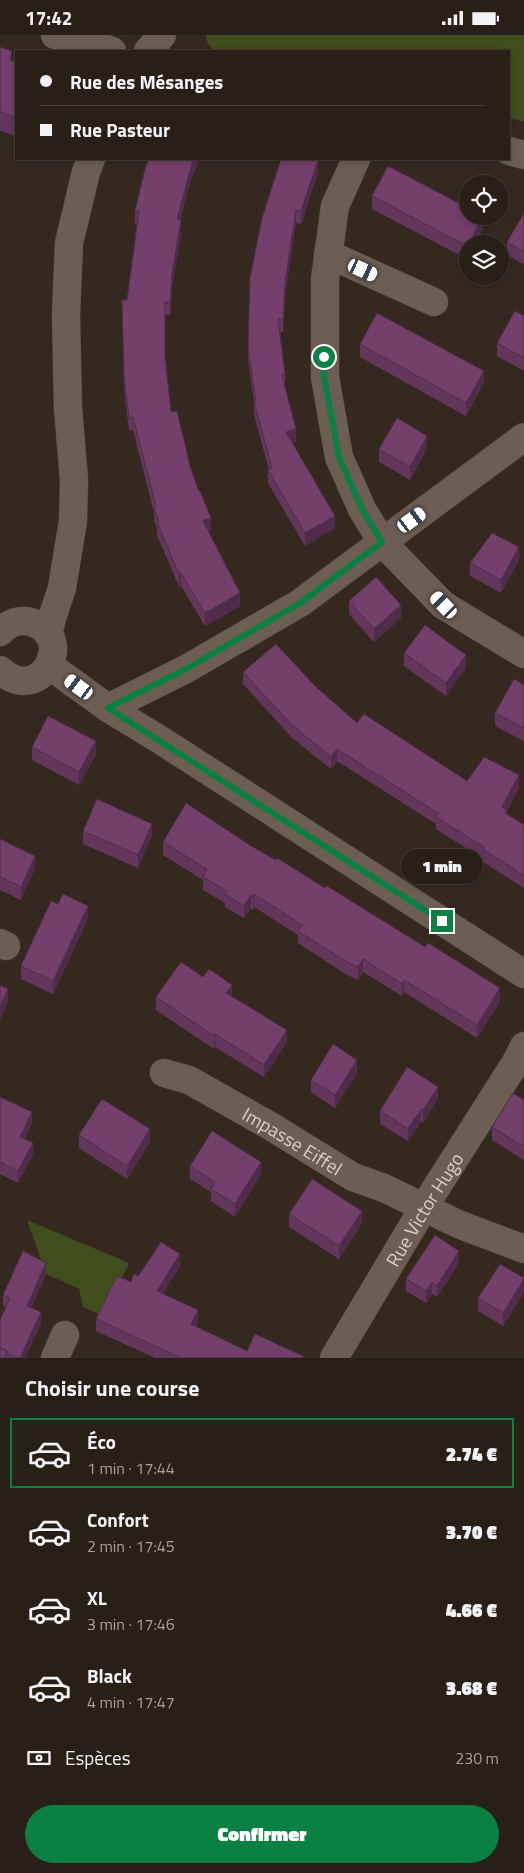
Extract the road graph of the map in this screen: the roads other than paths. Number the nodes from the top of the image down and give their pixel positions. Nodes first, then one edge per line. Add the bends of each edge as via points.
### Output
1 (55, 35) edge
2 (162, 35) edge
3 (109, 50) edge
4 (149, 50) edge
5 (510, 151) edge
6 (524, 155) edge
7 (91, 160) edge
8 (356, 160) edge
9 (328, 254) junction
10 (434, 302) dead end
11 (524, 437) edge
12 (382, 542) junction
13 (0, 632) edge
14 (48, 634) junction
15 (524, 654) edge
16 (50, 666) junction
17 (3, 678) edge
18 (108, 708) junction
19 (524, 974) edge
20 (521, 1058) edge
21 (164, 1073) dead end
22 (424, 1207) junction
23 (524, 1249) edge
24 (334, 1358) edge

1 - 3 street
2 - 4 street
5 - 6 street
7 - 14 street via 69,243 66,315 74,521 62,588
8 - 9 street via 335,206
9 - 10 street
9 - 12 street via 324,279 324,377 339,457 362,509
11 - 12 street
12 - 15 street via 444,605
12 - 18 street via 300,603 186,669
13 - 14 street via 15,622 25,621 42,627
14 - 16 street via 54,650
16 - 17 street via 44,673 27,681
16 - 18 street
18 - 19 street
20 - 22 street, Rue Victor Hugo
21 - 22 street, Impasse Eiffel via 190,1080 353,1177
22 - 23 street, Impasse Eiffel via 458,1224
22 - 24 street, Rue Victor Hugo

